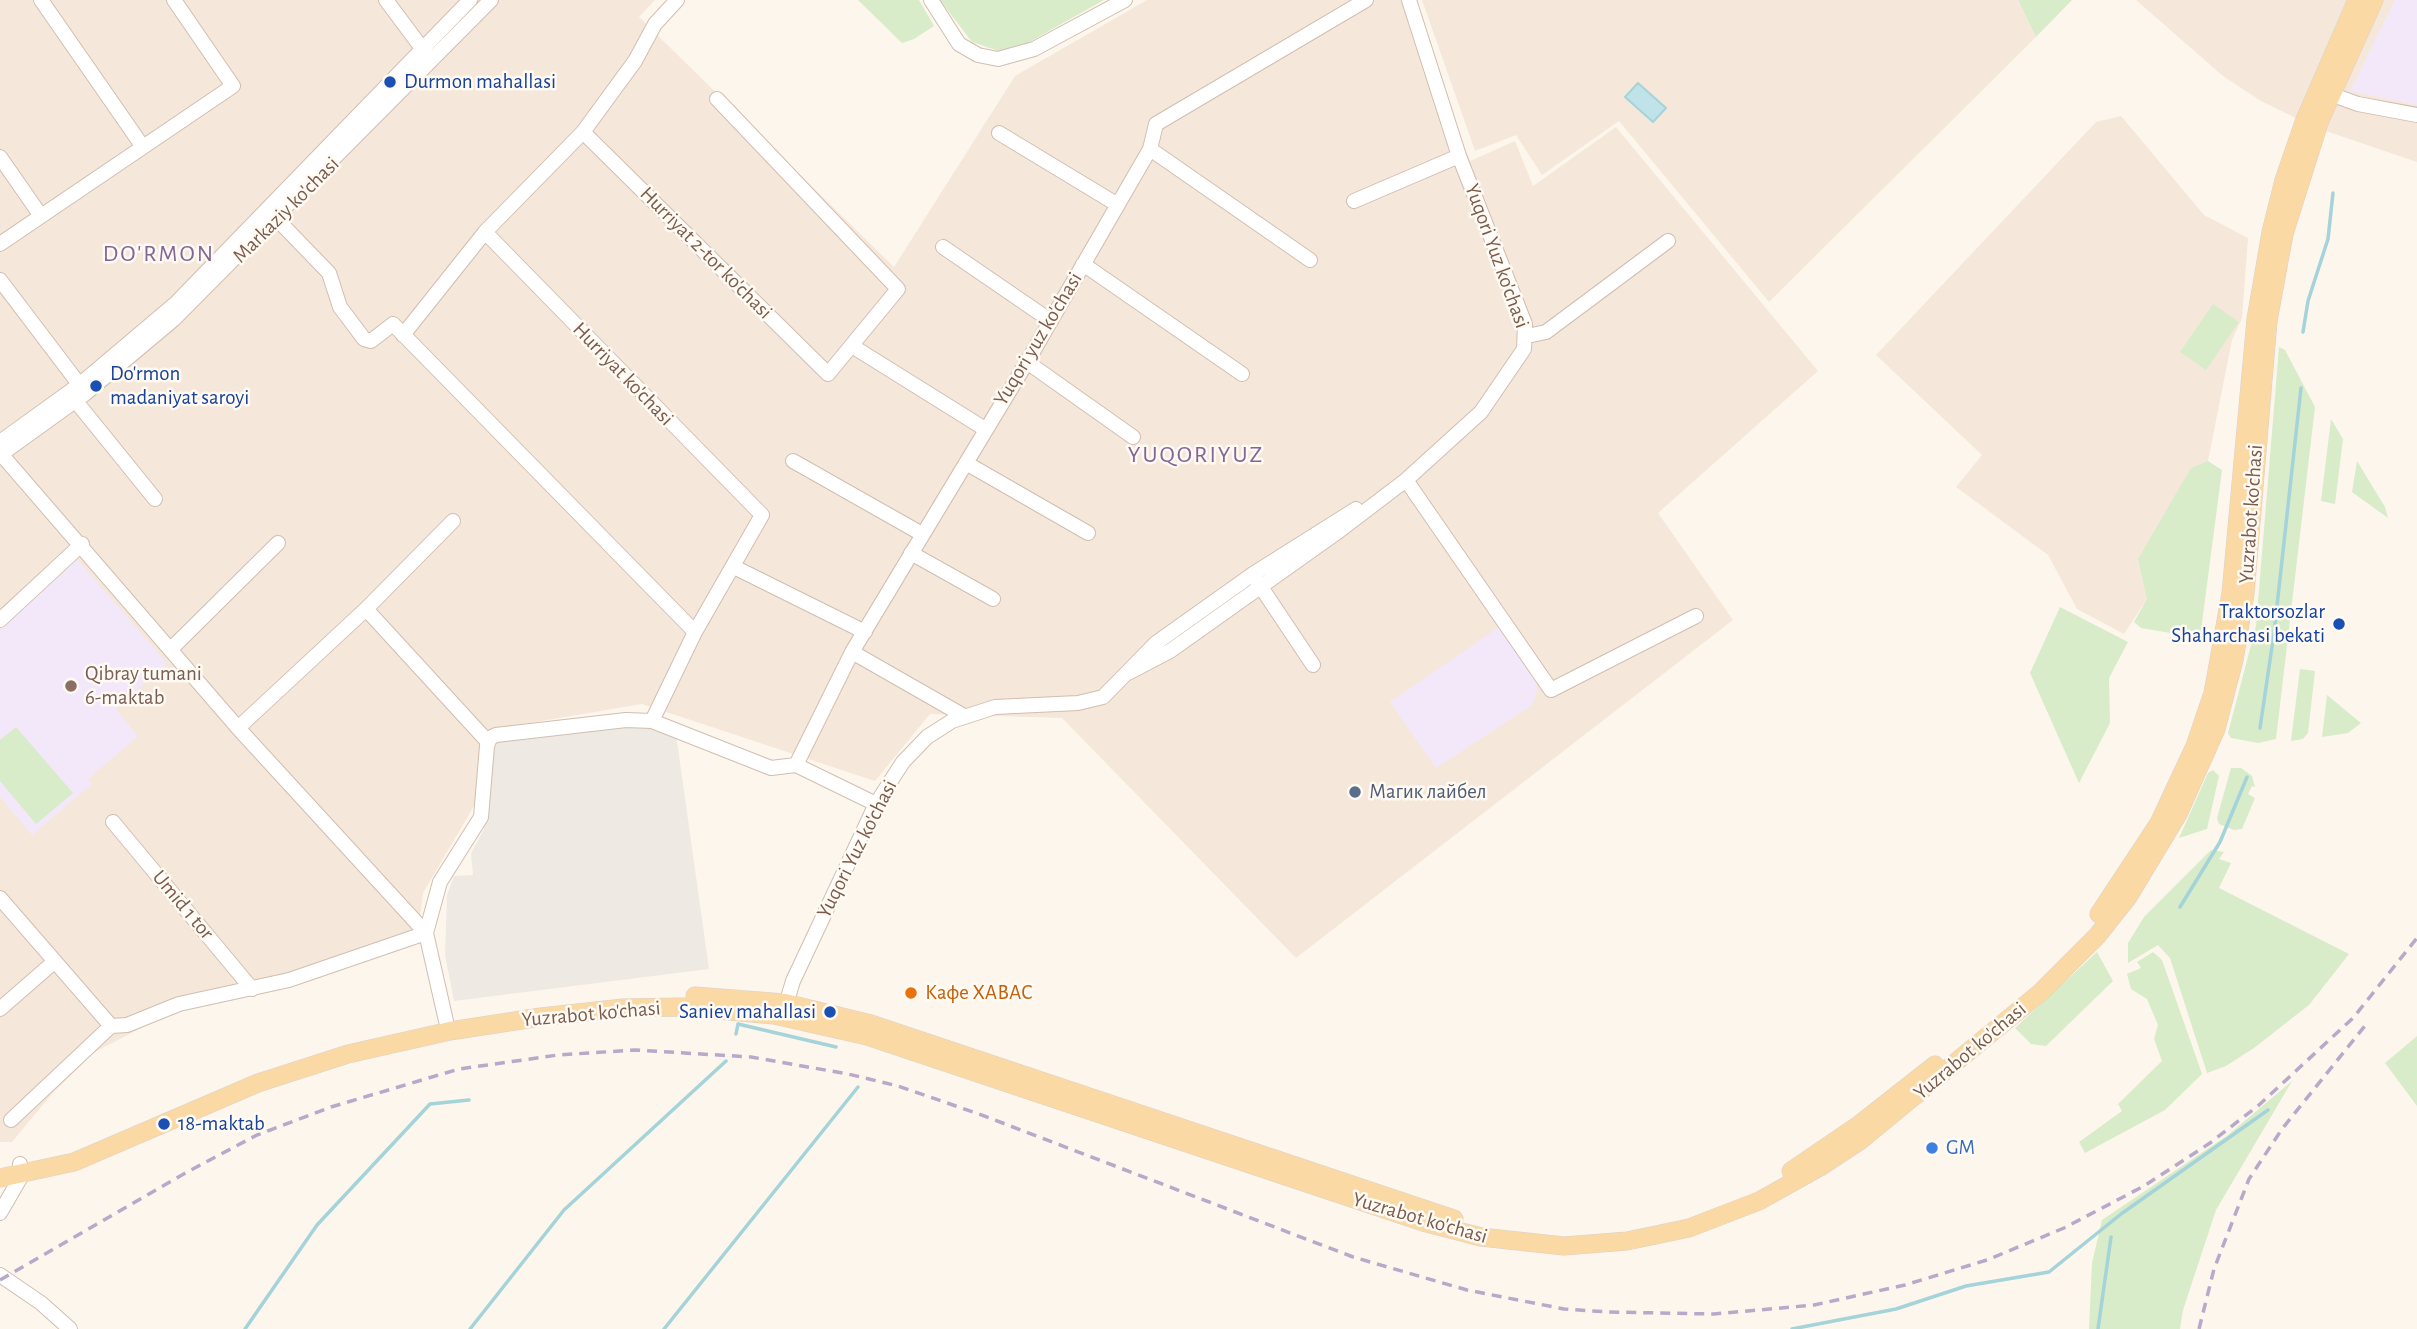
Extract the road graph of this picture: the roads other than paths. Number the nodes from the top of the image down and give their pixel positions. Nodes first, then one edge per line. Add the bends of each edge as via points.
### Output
1 (41, 0) edge
2 (174, 0) edge
3 (386, 0) edge
4 (470, 0) edge
5 (491, 0) edge
6 (677, 0) edge
7 (931, 0) edge
8 (1125, 0) edge
9 (1366, 0) edge
10 (1409, 0) edge
11 (2357, 0) edge
12 (2374, 0) edge
13 (422, 49) junction
14 (432, 61) junction
15 (2330, 94) junction
16 (717, 99) dead end
17 (2417, 115) edge
18 (583, 132) junction
19 (999, 133) dead end
20 (144, 146) junction
21 (1150, 149) junction
22 (1460, 156) junction
23 (0, 157) edge
24 (1354, 201) dead end
25 (1118, 205) junction
26 (272, 215) junction
27 (41, 216) junction
28 (485, 232) junction
29 (1668, 241) dead end
30 (0, 244) edge
31 (943, 247) dead end
32 (1310, 260) dead end
33 (1083, 264) junction
34 (0, 280) edge
35 (2262, 320) junction
36 (1051, 321) junction
37 (403, 335) junction
38 (1527, 336) junction
39 (852, 346) junction
40 (1027, 362) junction
41 (1242, 374) dead end
42 (78, 393) junction
43 (985, 429) junction
44 (1133, 437) dead end
45 (0, 451) edge
46 (793, 461) dead end
47 (967, 463) junction
48 (1406, 480) junction
49 (155, 499) dead end
50 (453, 521) dead end
51 (1088, 533) dead end
52 (922, 534) junction
53 (278, 542) dead end
54 (82, 544) junction
55 (911, 553) junction
56 (734, 567) junction
57 (1257, 580) junction
58 (993, 599) dead end
59 (366, 609) junction
60 (1696, 616) dead end
61 (0, 620) edge
62 (695, 632) junction
63 (864, 632) junction
64 (172, 648) junction
65 (852, 652) junction
66 (1313, 665) dead end
67 (964, 716) junction
68 (652, 721) junction
69 (238, 728) junction
70 (488, 742) junction
71 (796, 765) junction
72 (876, 804) junction
73 (113, 822) dead end
74 (0, 898) edge
75 (426, 933) junction
76 (55, 961) junction
77 (252, 989) junction
78 (0, 1009) edge
79 (784, 1010) junction
80 (446, 1021) junction
81 (111, 1026) junction
82 (329, 1054) junction
83 (11, 1120) dead end
84 (0, 1166) edge
85 (21, 1170) junction
86 (0, 1178) edge
87 (0, 1213) edge
88 (0, 1275) edge
89 (6, 1288) edge
90 (70, 1329) edge

1 - 20 street
2 - 20 street via 233,86
3 - 13 street
4 - 13 street, Markaziy ko'chasi
5 - 14 street, Markaziy ko'chasi
6 - 18 street via 655,24 635,61
7 - 8 street via 959,44 978,55 999,59 1034,49
9 - 21 street, Yuqori yuz ko'chasi via 1158,122
10 - 22 street, Yuqori Yuz ko'chasi
11 - 35 main road, Yuzrabot ko'chasi via 2290,162 2271,232
12 - 15 main road, Yuzrabot ko'chasi
13 - 14 street
13 - 26 street, Markaziy ko'chasi
14 - 26 street, Markaziy ko'chasi
15 - 17 street
15 - 35 main road, Yuzrabot ko'chasi via 2304,166
16 - 39 street via 898,289
18 - 28 street
18 - 39 street, Hurriyat 2-tor ko'chasi via 828,374
19 - 25 street
20 - 27 street
21 - 25 street, Yuqori yuz ko'chasi
21 - 32 street
22 - 24 street
22 - 38 street, Yuqori Yuz ko'chasi
23 - 27 street
25 - 33 street, Yuqori yuz ko'chasi
26 - 37 street via 329,273 340,307 364,339 371,341 393,324
26 - 42 street, Markaziy ko'chasi
27 - 30 street
28 - 37 street
28 - 56 street, Hurriyat ko'chasi via 762,515
29 - 38 street via 1546,332
31 - 36 street
33 - 36 street, Yuqori yuz ko'chasi
33 - 41 street
34 - 42 street
35 - 79 main road, Yuzrabot ko'chasi via 2226,626 2202,749 2173,824 2133,890 2090,943 2023,1008 1890,1117 1820,1167 1741,1209 1668,1234 1564,1246 1501,1241 1451,1230 941,1054
36 - 40 street, Yuqori yuz ko'chasi
37 - 62 street
38 - 48 street, Yuqori Yuz ko'chasi via 1520,358 1481,412
39 - 43 street
40 - 43 street, Yuqori yuz ko'chasi
40 - 44 street
42 - 45 street, Markaziy ko'chasi
42 - 49 street
43 - 47 street, Yuqori yuz ko'chasi
45 - 54 street
46 - 52 street
47 - 51 street
47 - 52 street, Yuqori yuz ko'chasi
48 - 57 street, Yuqori Yuz ko'chasi via 1340,517
48 - 60 street via 1551,691
50 - 59 street
52 - 55 street, Yuqori yuz ko'chasi
53 - 64 street
54 - 61 street
54 - 64 street
55 - 58 street
55 - 63 street, Yuqori yuz ko'chasi
56 - 62 street
56 - 63 street
57 - 66 street
57 - 67 street, Yuqori Yuz ko'chasi via 1170,651 1129,673 1103,697 1078,703 995,706
59 - 69 street
59 - 70 street
62 - 68 street
63 - 65 street, Yuqori yuz ko'chasi
64 - 69 street
65 - 67 street
65 - 71 street, Yuqori yuz ko'chasi
67 - 72 street, Yuqori Yuz ko'chasi via 916,748
68 - 70 street via 496,735
68 - 71 street via 771,768
69 - 75 street
70 - 75 street via 481,817 440,882
71 - 72 street
72 - 79 street, Yuqori Yuz ko'chasi via 793,981
73 - 77 street, Umid 1 tor
74 - 76 street
75 - 77 street
75 - 80 street
76 - 78 street
76 - 81 street
77 - 81 street via 179,1004
79 - 80 main road, Yuzrabot ko'chasi via 730,997 654,996
79 - 82 main road, Yuzrabot ko'chasi via 682,1007 588,1011
80 - 82 main road, Yuzrabot ko'chasi
81 - 83 street
82 - 85 main road, Yuzrabot ko'chasi via 245,1076
84 - 85 main road, Yuzrabot ko'chasi
85 - 86 main road, Yuzrabot ko'chasi
85 - 87 street
88 - 89 street
89 - 90 street via 41,1303

